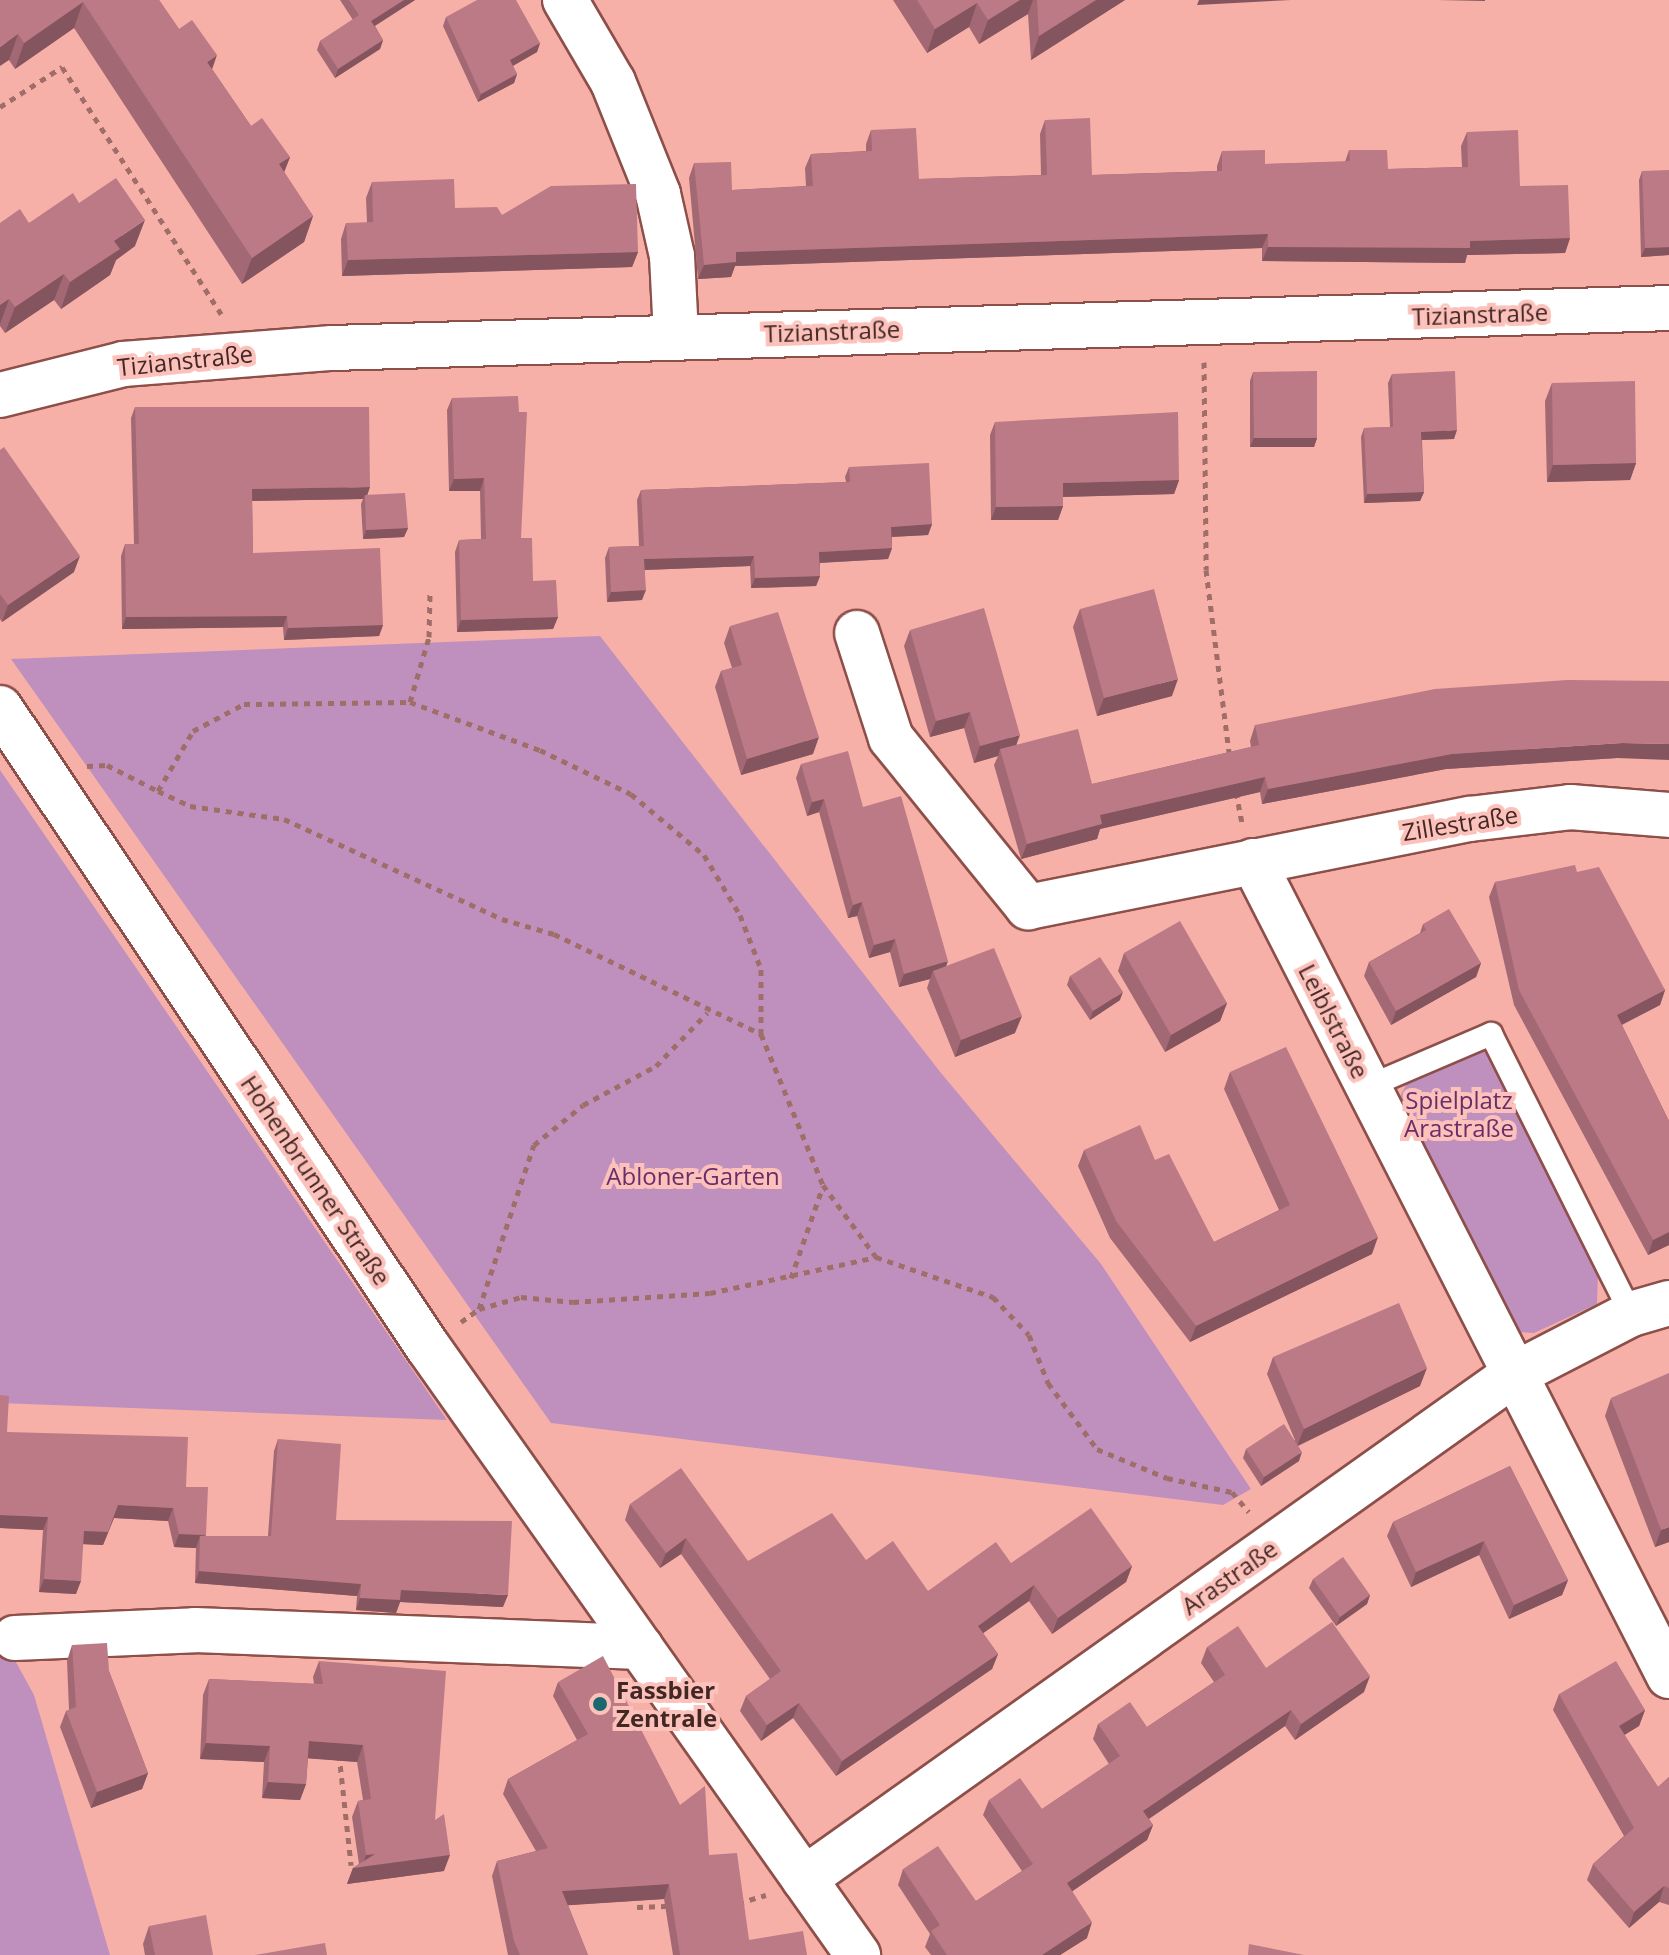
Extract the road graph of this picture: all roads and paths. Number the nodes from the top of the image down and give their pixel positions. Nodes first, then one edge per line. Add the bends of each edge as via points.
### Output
1 (565, 0) edge
2 (0, 107) edge
3 (1669, 308) edge
4 (221, 313) dead end
5 (1204, 321) junction
6 (676, 335) junction
7 (0, 395) edge
8 (430, 593) dead end
9 (857, 633) dead end
10 (410, 702) junction
11 (0, 708) edge
12 (43, 769) junction
13 (1233, 772) edge
14 (1235, 787) edge
15 (158, 791) junction
16 (1669, 815) edge
17 (1253, 861) junction
18 (707, 1013) junction
19 (761, 1034) junction
20 (1367, 1087) junction
21 (823, 1185) junction
22 (876, 1257) junction
23 (791, 1278) junction
24 (479, 1309) junction
25 (1650, 1309) edge
26 (469, 1317) dead end
27 (1513, 1375) junction
28 (1276, 1544) junction
29 (15, 1638) dead end
30 (641, 1647) junction
31 (1669, 1676) edge
32 (340, 1742) edge
33 (351, 1865) edge
34 (804, 1879) junction
35 (730, 1904) edge
36 (683, 1906) edge
37 (637, 1907) dead end
38 (858, 1955) edge

1 - 6 street via 613,82 658,194 672,256
2 - 4 path via 62,67
3 - 5 street, Tizianstraße
5 - 6 street, Tizianstraße
5 - 13 path via 1206,570
6 - 7 street, Tizianstraße via 245,353 123,364
8 - 10 path via 429,637
9 - 17 street via 891,738 1028,907
10 - 15 path via 244,704 193,731
10 - 19 path via 631,794 704,855 740,915 761,969
11 - 12 street, Hohenbrunner Straße
12 - 15 path via 107,765
12 - 30 street, Hohenbrunner Straße via 419,1334
14 - 17 path
15 - 18 path via 190,806 284,819 502,919 554,934
16 - 17 street, Zillestraße via 1556,809
17 - 20 street, Leiblstraße
18 - 19 path
18 - 24 path via 656,1066 583,1105 534,1145
19 - 21 path
20 - 25 lane via 1491,1034
20 - 27 street, Leiblstraße
21 - 22 path
21 - 23 path
22 - 23 path
22 - 28 path via 993,1297 1029,1335 1048,1383 1097,1449 1167,1478 1232,1492
23 - 24 path via 710,1293 573,1302 521,1297
24 - 26 path
25 - 27 street, Arastraße
27 - 28 street, Arastraße
27 - 31 street, Leiblstraße
28 - 34 street, Arastraße
29 - 30 street via 195,1630
30 - 34 street, Hohenbrunner Straße
32 - 33 path
34 - 35 path
34 - 38 street, Hohenbrunner Straße
36 - 37 path

